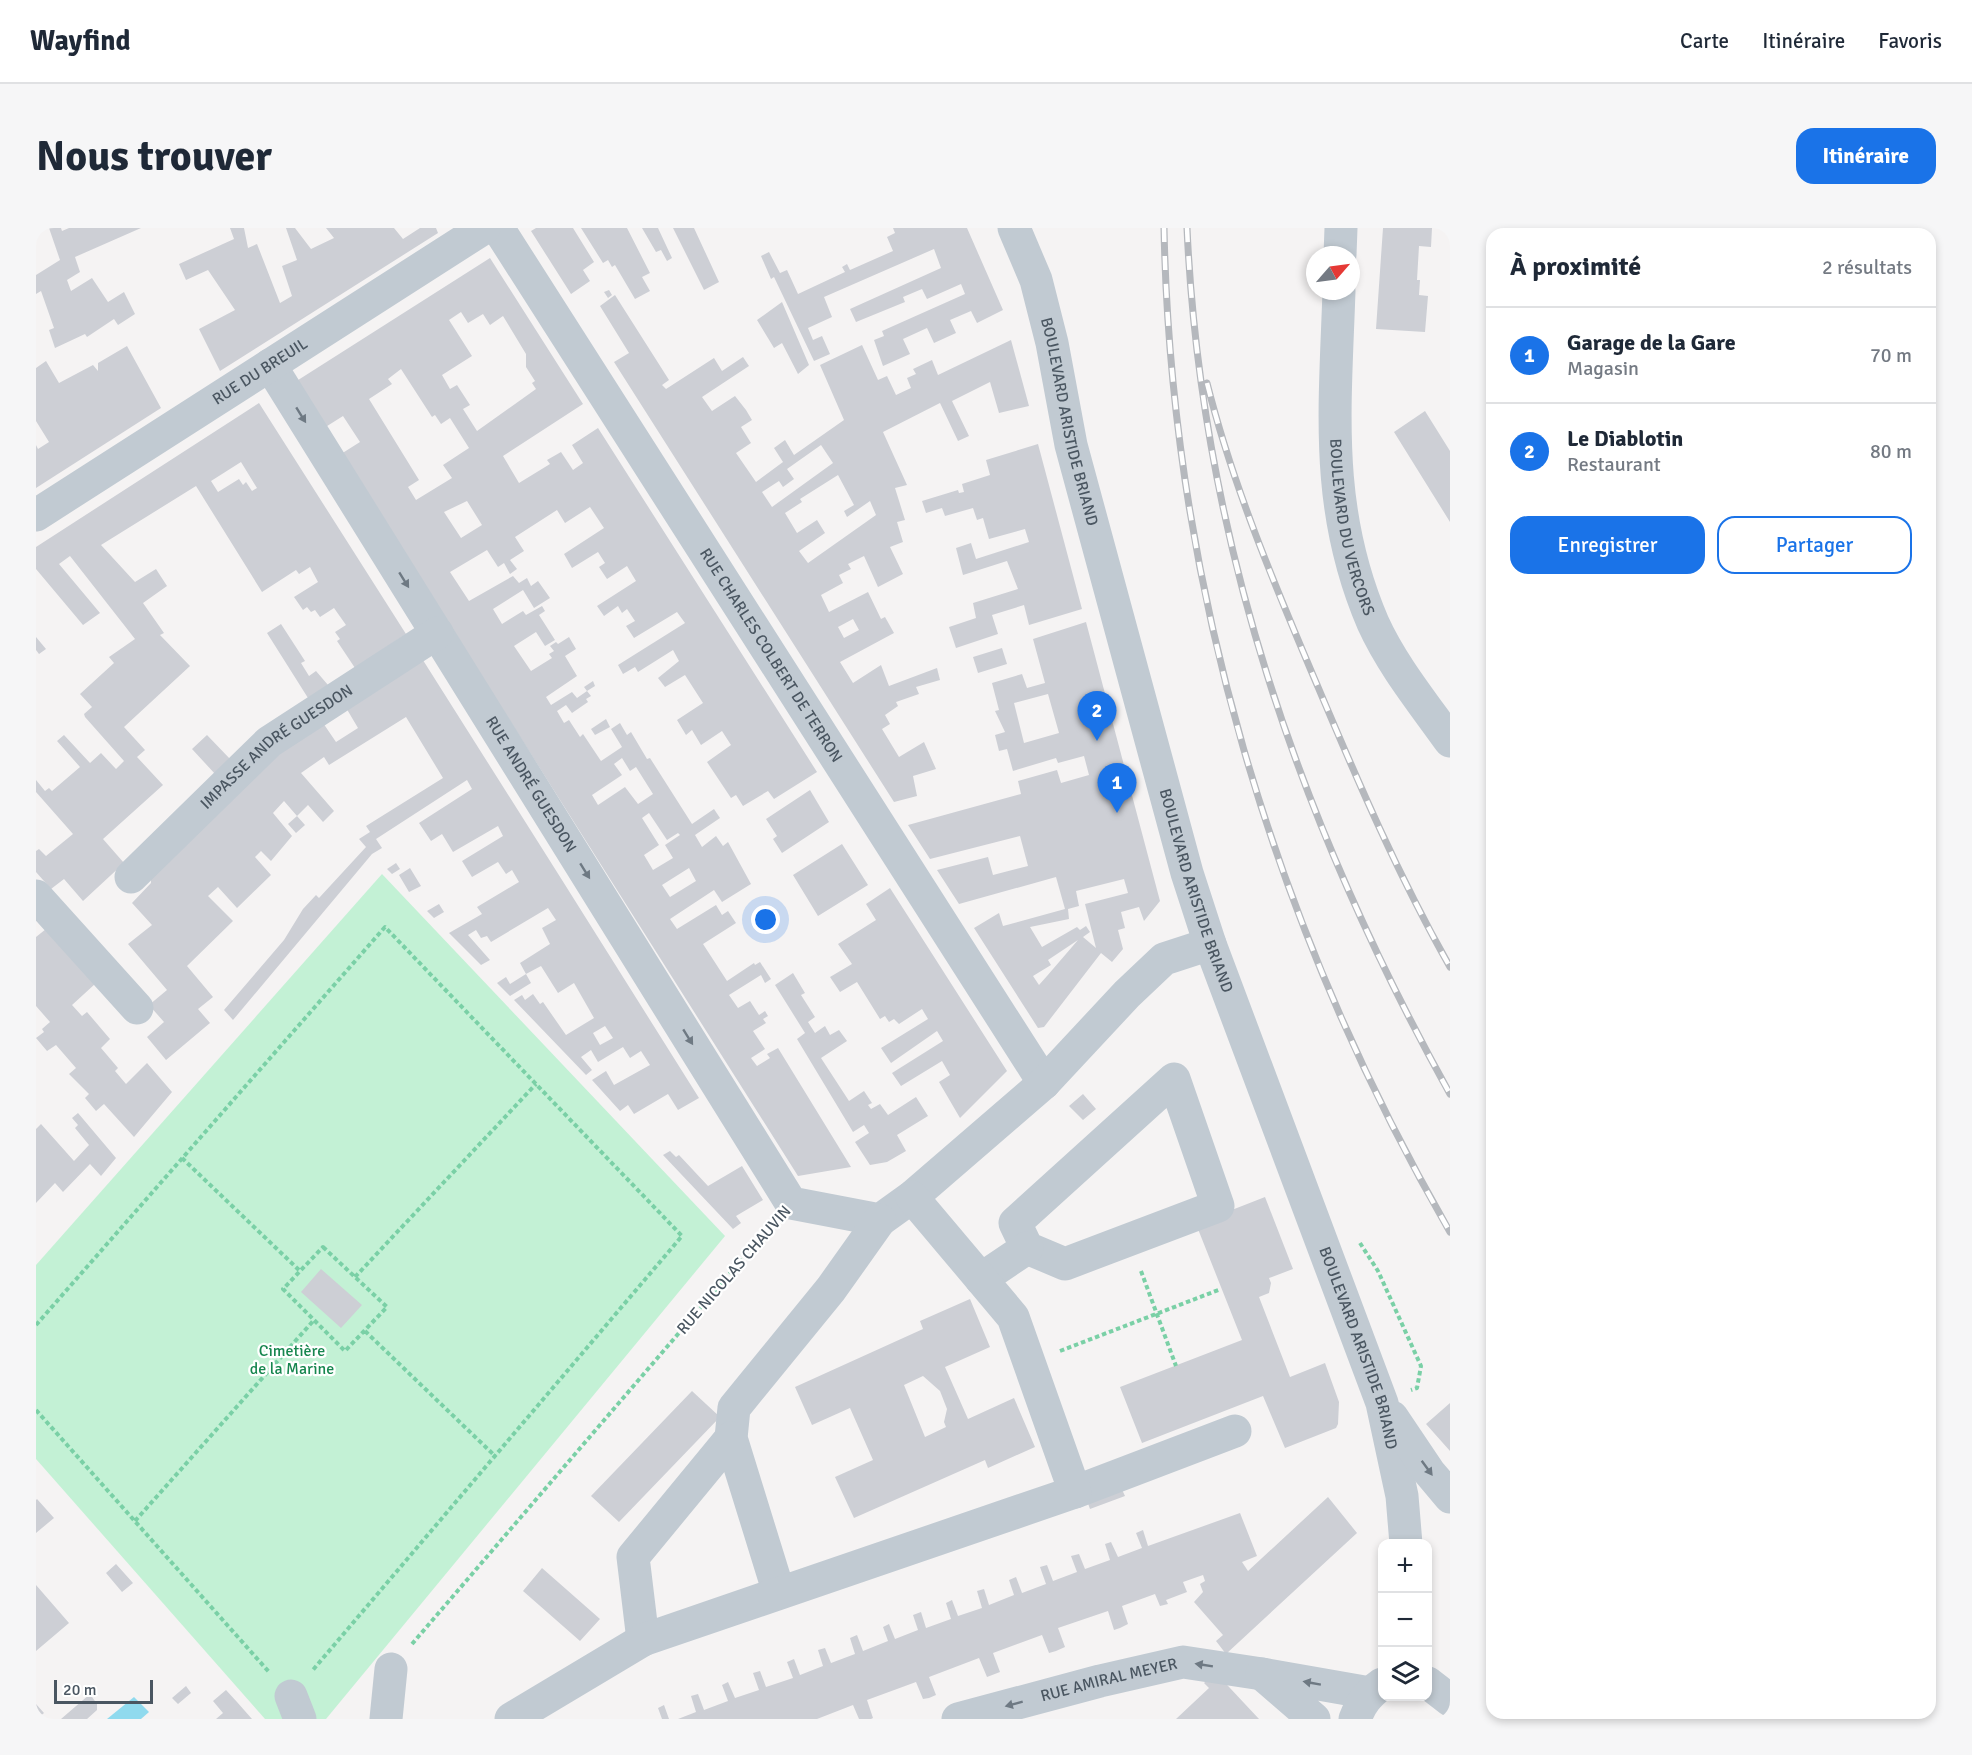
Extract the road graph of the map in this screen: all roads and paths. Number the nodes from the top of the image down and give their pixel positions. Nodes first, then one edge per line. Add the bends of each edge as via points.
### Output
1 (498, 228) edge
2 (1014, 228) edge
3 (1341, 228) edge
4 (469, 233) edge
5 (1340, 246) edge
6 (1339, 300) edge
7 (270, 365) junction
8 (36, 515) edge
9 (436, 633) junction
10 (1450, 741) edge
11 (131, 877) dead end
12 (36, 896) edge
13 (1210, 944) junction
14 (136, 1008) dead end
15 (1044, 1083) junction
16 (536, 1084) junction
17 (182, 1158) junction
18 (912, 1197) junction
19 (791, 1203) junction
20 (880, 1220) junction
21 (1357, 1238) dead end
22 (1130, 1239) junction
23 (1027, 1248) junction
24 (300, 1271) junction
25 (355, 1277) junction
26 (981, 1279) junction
27 (1221, 1289) dead end
28 (1157, 1314) junction
29 (314, 1320) junction
30 (36, 1325) edge
31 (365, 1331) junction
32 (1029, 1362) junction
33 (1176, 1366) dead end
34 (1382, 1403) junction
35 (36, 1410) edge
36 (1235, 1431) dead end
37 (731, 1438) junction
38 (495, 1456) junction
39 (1075, 1491) junction
40 (1450, 1497) edge
41 (135, 1521) junction
42 (1406, 1539) edge
43 (779, 1593) junction
44 (643, 1640) junction
45 (391, 1669) joint
46 (1262, 1674) junction
47 (1432, 1686) edge
48 (1369, 1699) edge
49 (1450, 1700) edge
50 (295, 1707) edge
51 (386, 1719) edge
52 (511, 1719) edge
53 (958, 1719) edge
54 (1314, 1719) edge

1 - 15 street, RUE CHARLES COLBERT DE TERRON
2 - 13 street, BOULEVARD ARISTIDE BRIAND via 1036,280 1071,445 1187,873
3 - 5 street
4 - 7 street, RUE DU BREUIL
6 - 10 street, BOULEVARD DU VERCORS via 1334,453 1340,512 1353,570 1379,633
7 - 8 street, RUE DU BREUIL
7 -> 9 street, RUE ANDRÉ GUESDON
9 - 11 street, IMPASSE ANDRÉ GUESDON via 269,742
9 -> 19 street, RUE ANDRÉ GUESDON
12 - 14 street
13 - 15 street via 1164,959
13 - 34 street, BOULEVARD ARISTIDE BRIAND
15 - 18 street
16 - 17 path via 385,927
16 - 25 path
16 - 38 path via 682,1236
17 - 24 path
17 - 30 path
18 - 20 street
18 - 26 street
19 - 20 street, RUE NICOLAS CHAUVIN
19 - 45 path, RUE NICOLAS CHAUVIN
20 - 37 street via 831,1289 734,1408
21 - 34 path via 1378,1271 1421,1366 1417,1388
22 - 23 street via 1065,1264
22 - 23 street via 1218,1206 1174,1079 1015,1223
22 - 28 path
23 - 26 street
24 - 25 path via 323,1247
24 - 29 path via 283,1289
25 - 31 path via 387,1307
26 - 32 street via 1013,1317
27 - 28 path
28 - 32 path
28 - 33 path
29 - 31 path via 345,1352
29 - 41 path
31 - 38 path
32 - 39 street
34 -> 40 street
34 - 42 street, BOULEVARD ARISTIDE BRIAND via 1402,1496
35 - 41 path
36 - 39 street
37 - 43 street
37 - 44 street via 633,1557
38 - 50 path
39 - 43 street
41 - 50 path
43 - 44 street
44 - 52 street
45 - 51 street
48 -> 46 street, RUE AMIRAL MEYER
46 -> 53 street, RUE AMIRAL MEYER via 1183,1662
46 - 54 street
47 - 49 street

